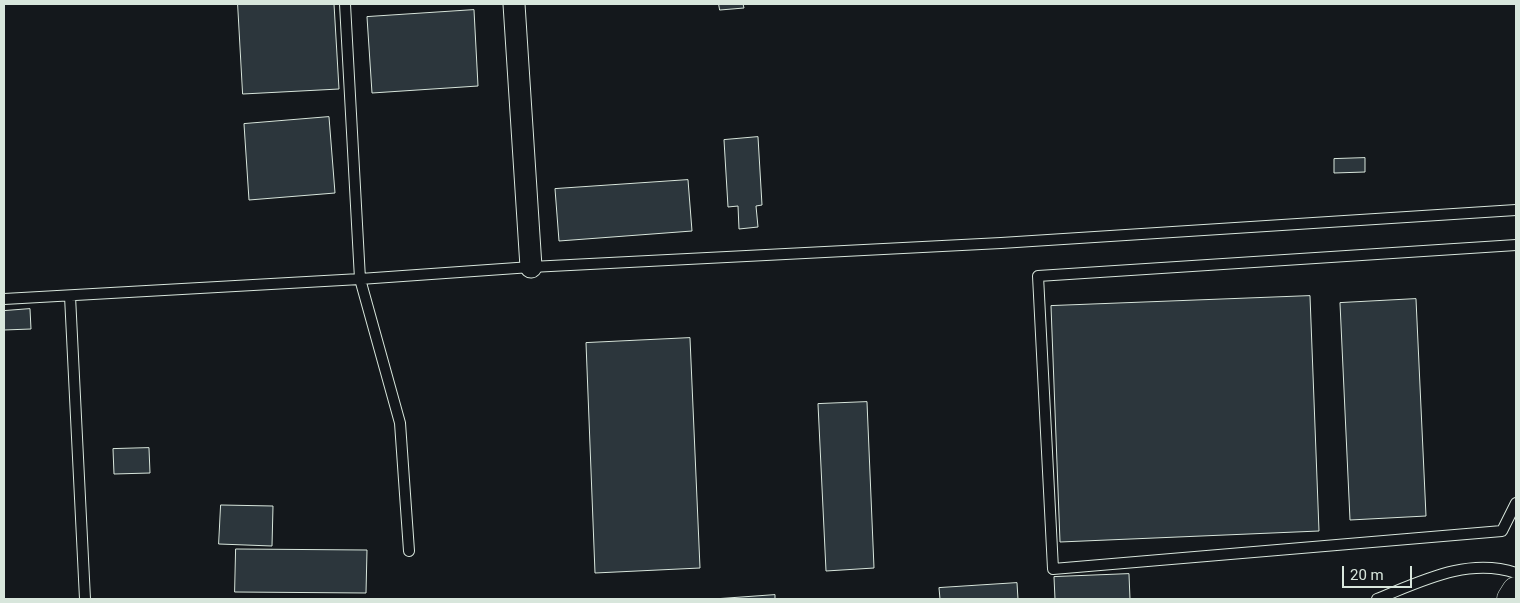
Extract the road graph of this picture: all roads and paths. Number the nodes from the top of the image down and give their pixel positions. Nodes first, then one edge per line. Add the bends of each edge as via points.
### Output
1 (345, 4) edge
2 (514, 4) edge
3 (1516, 210) edge
4 (1516, 246) edge
5 (531, 267) junction
6 (360, 279) junction
7 (70, 296) junction
8 (4, 299) edge
9 (1516, 504) edge
10 (409, 551) dead end
11 (1516, 573) edge
12 (1516, 591) edge
13 (85, 599) edge
14 (1377, 599) edge
15 (1511, 599) edge

1 - 6 lane
2 - 5 street
3 - 5 lane via 1001,243
4 - 9 lane via 1038,276 1053,569 1502,531
5 - 6 lane
6 - 7 lane
6 - 10 lane via 400,423
7 - 8 lane
7 - 13 lane
11 - 14 lane via 1502,568 1465,568
12 - 15 main road

